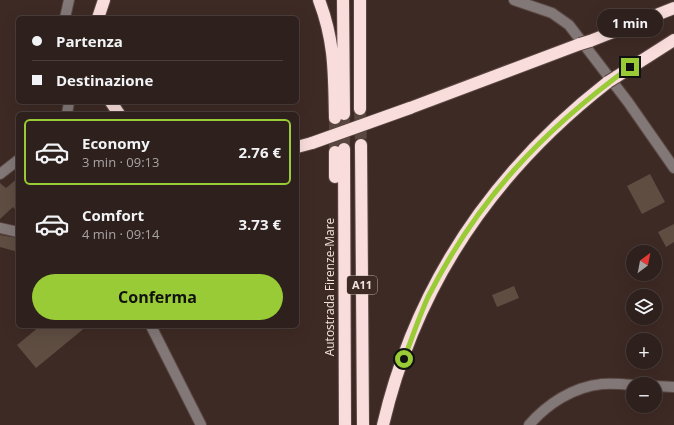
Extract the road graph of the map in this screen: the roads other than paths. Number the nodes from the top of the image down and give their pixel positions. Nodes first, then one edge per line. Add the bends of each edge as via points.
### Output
1 (69, 0) edge
2 (105, 0) edge
3 (319, 0) edge
4 (343, 0) edge
5 (360, 0) edge
6 (514, 0) edge
7 (674, 9) edge
8 (65, 16) edge
9 (98, 16) edge
10 (674, 40) edge
11 (360, 109) tunnel mouth
12 (360, 145) tunnel mouth
13 (299, 147) edge
14 (339, 150) tunnel mouth
15 (16, 162) edge
16 (674, 168) edge
17 (0, 174) edge
18 (0, 228) edge
19 (16, 232) edge
20 (152, 328) edge
21 (626, 385) edge
22 (662, 386) edge
23 (674, 387) edge
24 (201, 425) edge
25 (345, 425) edge
26 (363, 425) edge
27 (383, 425) edge
28 (529, 425) edge

1 - 8 street
2 - 9 highway
3 - 4 highway via 333,48 339,116
5 - 11 highway
6 - 16 street via 552,13 569,25
7 - 13 highway, bridge
10 - 27 highway via 577,106 525,156 499,186 472,223 428,298 404,359
12 - 26 highway, A11
14 - 25 highway, Autostrada Firenze-Mare / A11 via 344,226
15 - 17 street
18 - 19 street
20 - 24 street
21 - 28 street via 603,384 580,389 551,404
22 - 23 street

